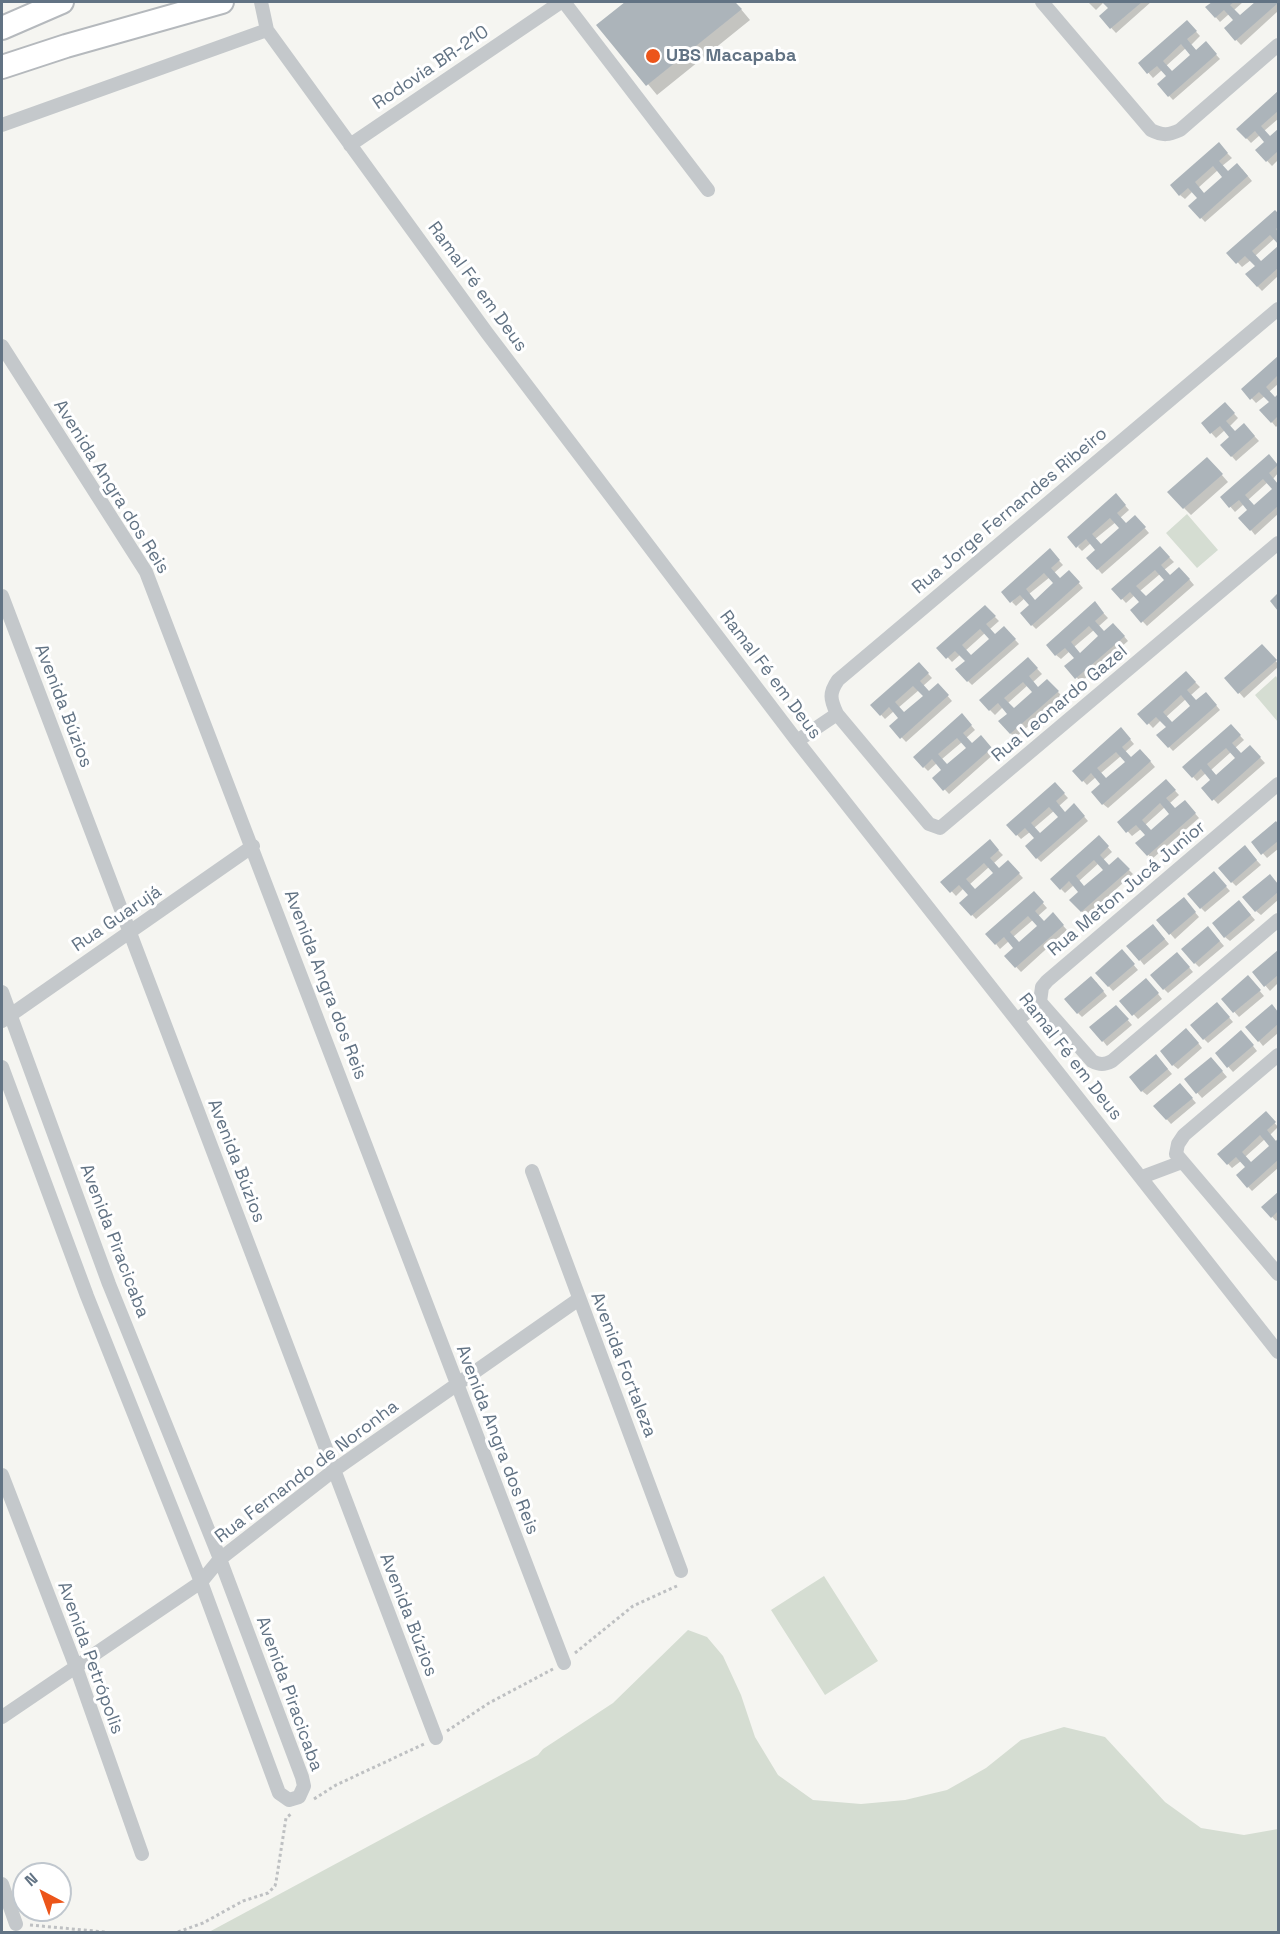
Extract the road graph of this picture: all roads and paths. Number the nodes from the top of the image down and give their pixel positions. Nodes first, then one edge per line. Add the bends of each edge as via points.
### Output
1 (62, 2) edge
2 (222, 2) edge
3 (261, 2) edge
4 (563, 2) edge
5 (1042, 2) edge
6 (2, 28) edge
7 (267, 30) junction
8 (1278, 45) edge
9 (2, 67) edge
10 (2, 125) edge
11 (350, 145) junction
12 (708, 190) dead end
13 (1278, 309) edge
14 (2, 346) edge
15 (1278, 543) edge
16 (2, 596) edge
17 (837, 714) junction
18 (797, 741) junction
19 (1278, 784) edge
20 (253, 846) junction
21 (1278, 920) edge
22 (130, 932) junction
23 (2, 992) edge
24 (1041, 1002) junction
25 (6, 1018) edge
26 (1017, 1020) junction
27 (1278, 1055) edge
28 (2, 1067) edge
29 (1182, 1162) junction
30 (532, 1171) dead end
31 (1142, 1177) junction
32 (1278, 1274) edge
33 (579, 1299) junction
34 (1278, 1352) edge
35 (457, 1385) junction
36 (333, 1471) junction
37 (2, 1475) edge
38 (220, 1559) junction
39 (681, 1570) joint
40 (201, 1582) junction
41 (564, 1663) junction
42 (76, 1666) junction
43 (2, 1718) edge
44 (436, 1738) junction
45 (312, 1800) dead end
46 (295, 1812) dead end
47 (142, 1854) dead end
48 (2, 1884) edge
49 (16, 1923) joint
50 (105, 1932) edge
51 (178, 1932) edge

1 - 6 main road
2 - 9 main road
3 - 7 street, Ramal Fé em Deus
4 - 11 street, Rodovia BR-210
4 - 12 street
5 - 8 street via 1151,130 1161,135 1180,130
7 - 10 street
7 - 11 street, Ramal Fé em Deus
11 - 18 street, Ramal Fé em Deus
13 - 17 street, Rua Jorge Fernandes Ribeiro via 838,680 831,691
14 - 20 street, Avenida Angra dos Reis via 146,572
15 - 17 street, Rua Leonardo Gazel via 940,828 929,824
16 - 22 street, Avenida Búzios
17 - 18 street
18 - 26 street, Ramal Fé em Deus
19 - 24 street, Rua Meton Jucá Junior via 1047,981 1042,987
20 - 22 street, Rua Guarujá
20 - 35 street, Avenida Angra dos Reis
21 - 24 street via 1112,1061 1100,1065 1092,1061
22 - 25 street, Rua Guarujá
22 - 36 street, Avenida Búzios
23 - 25 street, Avenida Piracicaba
24 - 26 street
25 - 38 street, Avenida Piracicaba
26 - 31 street, Ramal Fé em Deus
27 - 29 street via 1184,1135 1176,1154
28 - 40 street, Avenida Piracicaba via 87,1296
29 - 31 street
29 - 32 street
30 - 33 street, Avenida Fortaleza
31 - 34 street, Ramal Fé em Deus
33 - 35 street, Rua Fernando de Noronha
33 - 39 street, Avenida Fortaleza
35 - 36 street, Rua Fernando de Noronha
35 - 41 street, Avenida Angra dos Reis
36 - 38 street, Rua Fernando de Noronha
36 - 44 street, Avenida Búzios
37 - 42 street, Avenida Petrópolis
38 - 40 street, Rua Fernando de Noronha
38 - 40 street, Avenida Piracicaba via 302,1777 304,1786 299,1797 289,1800 279,1793
39 - 41 path via 679,1585 633,1606
40 - 42 street, Rua Fernando de Noronha
41 - 44 path via 489,1703
42 - 43 street, Rua Fernando de Noronha
42 - 47 street, Avenida Petrópolis
44 - 45 path
46 - 51 path via 286,1818 272,1890
48 - 49 street
49 - 50 path

